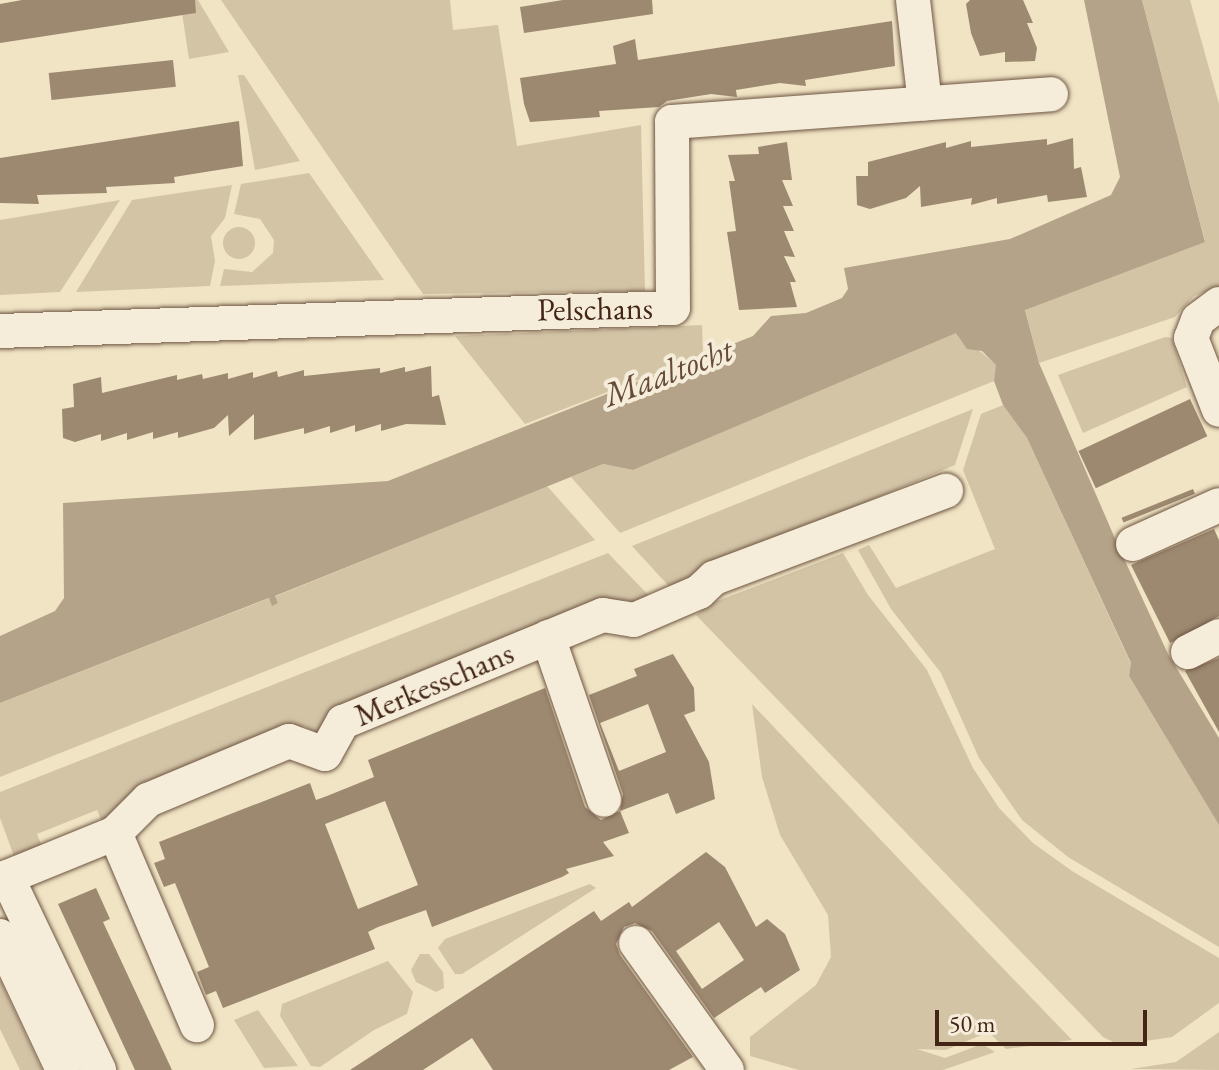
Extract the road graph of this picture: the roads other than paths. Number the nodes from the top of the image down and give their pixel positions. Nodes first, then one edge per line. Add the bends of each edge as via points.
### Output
1 (913, 0) edge
2 (1051, 94) dead end
3 (925, 103) junction
4 (1219, 304) edge
5 (0, 331) edge
6 (1219, 410) edge
7 (946, 491) dead end
8 (1219, 505) edge
9 (1133, 544) dead end
10 (1219, 636) edge
11 (548, 637) junction
12 (1188, 652) dead end
13 (604, 800) dead end
14 (115, 833) junction
15 (3, 878) edge
16 (0, 936) edge
17 (636, 943) dead end
18 (197, 1025) dead end
19 (63, 1070) edge
20 (99, 1070) edge
21 (727, 1070) edge

1 - 3 street
2 - 3 street, Pelschans
3 - 5 street, Pelschans via 672,122 673,308
4 - 6 street via 1198,320 1191,338
7 - 11 street, Merkesschans via 714,578 699,592 634,620 603,615
8 - 9 street
10 - 12 street
11 - 13 street
11 - 14 street, Merkesschans via 343,722 325,754 289,741 148,800
14 - 15 street, Merkesschans
14 - 18 street
15 - 20 street
16 - 19 street
17 - 21 street

